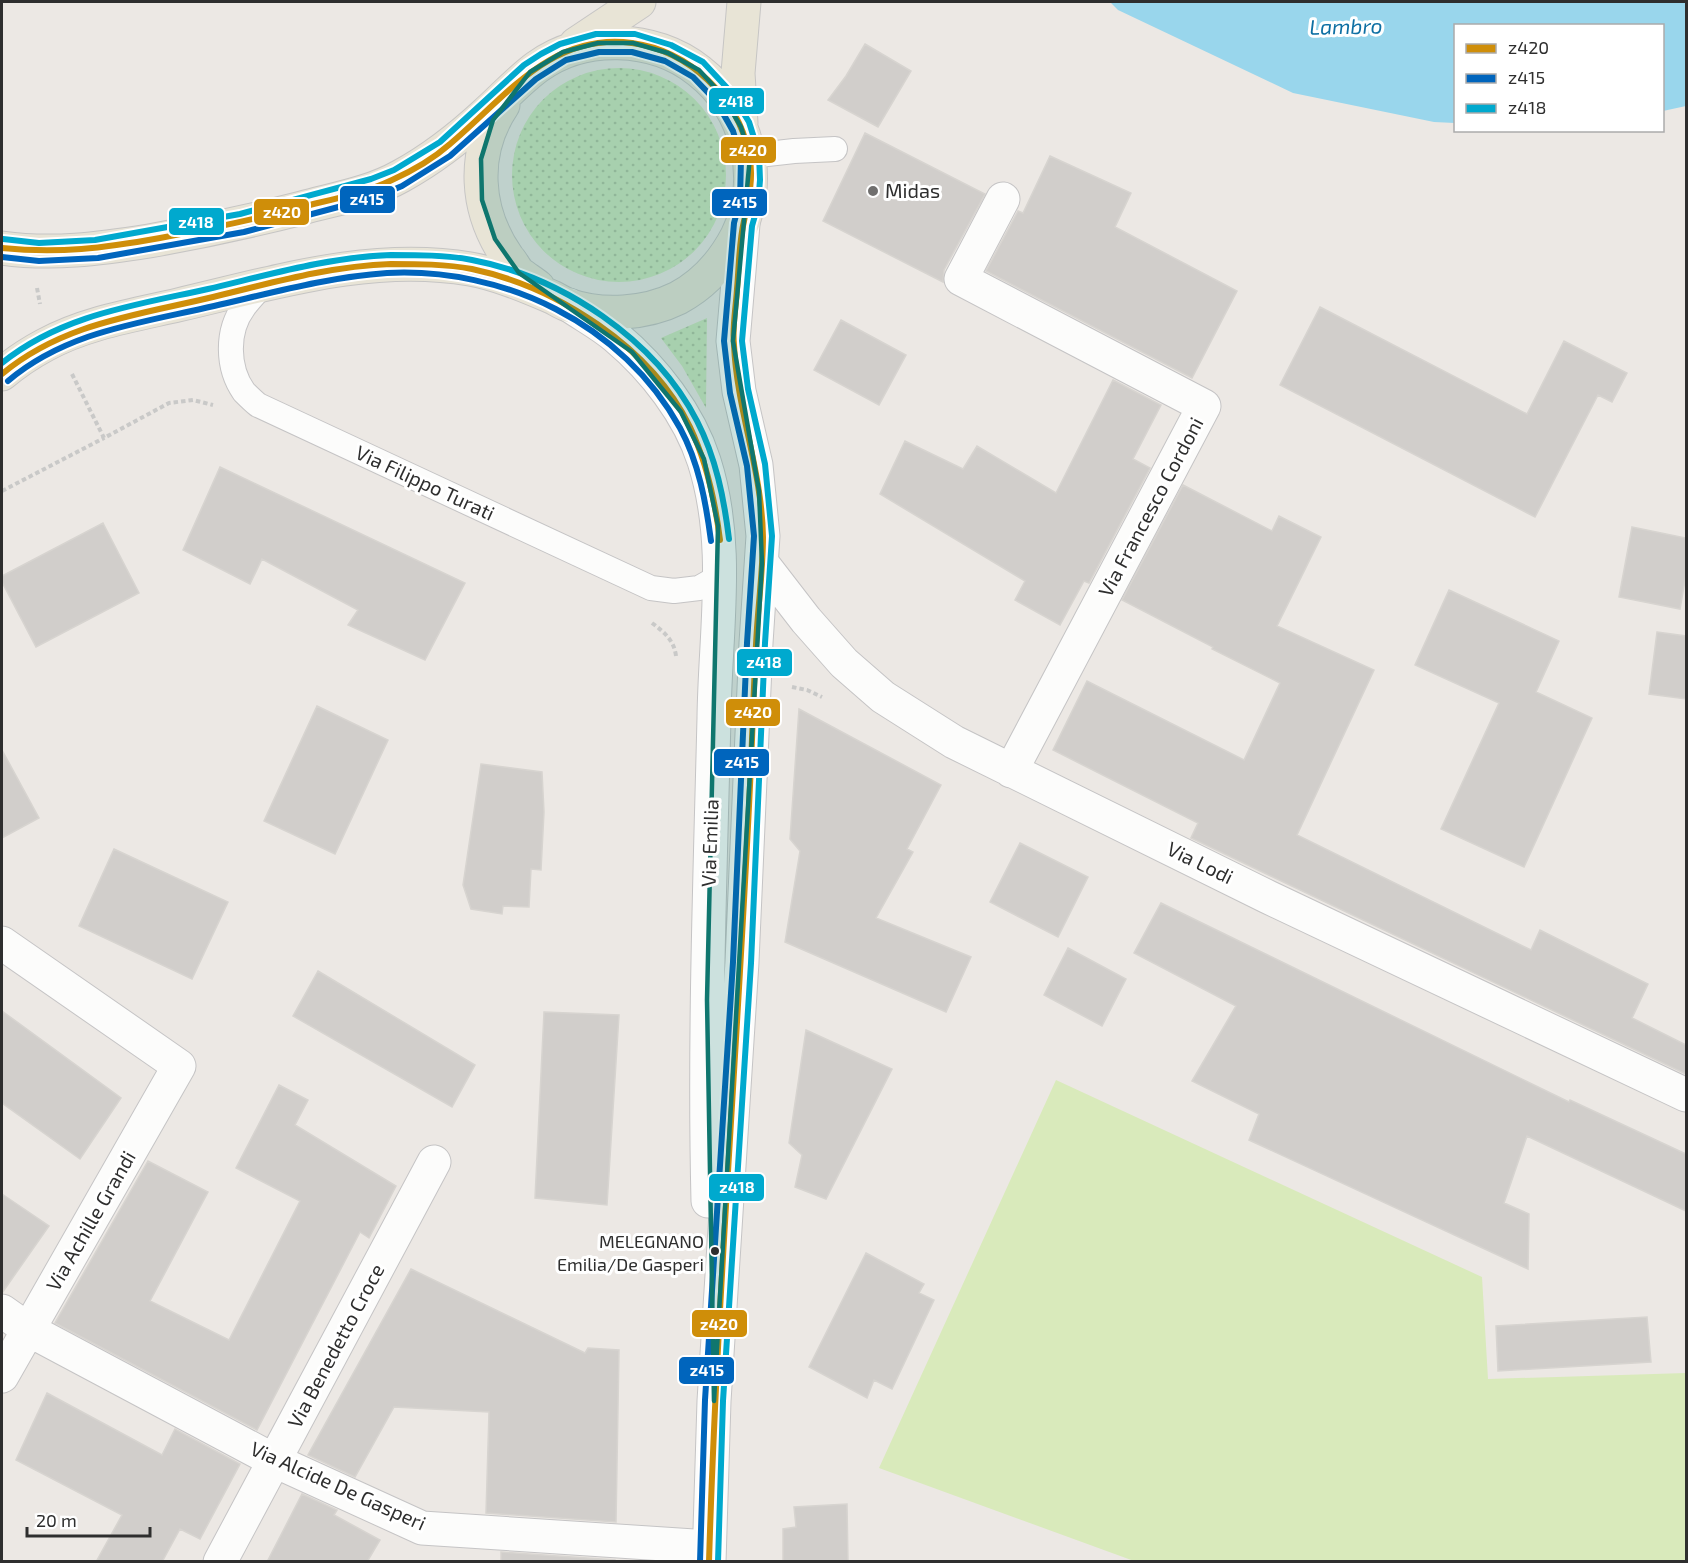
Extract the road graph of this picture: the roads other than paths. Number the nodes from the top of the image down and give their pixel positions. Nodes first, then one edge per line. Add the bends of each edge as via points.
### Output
1 (639, 2) edge
2 (744, 2) edge
3 (563, 52) junction
4 (516, 86) junction
5 (745, 142) junction
6 (836, 149) dead end
7 (1002, 199) dead end
8 (743, 225) junction
9 (2, 248) edge
10 (262, 286) junction
11 (560, 301) junction
12 (2, 374) edge
13 (762, 563) junction
14 (720, 576) junction
15 (1011, 771) junction
16 (2, 943) edge
17 (1686, 1095) edge
18 (434, 1162) dead end
19 (2, 1311) edge
20 (29, 1330) junction
21 (2, 1376) edge
22 (714, 1401) junction
23 (275, 1461) junction
24 (709, 1554) edge
25 (220, 1562) edge

1 - 3 main road
2 - 5 main road via 738,74
3 - 4 main road
3 - 5 main road via 598,43 633,43 668,53 699,70 723,96
4 - 9 main road via 445,149 374,188 242,223 96,249 49,252
4 - 11 main road via 493,120 481,159 482,200 495,239 519,273
5 - 6 lane via 794,151
5 - 8 main road via 751,179
7 - 15 street, Via Francesco Cordoni via 961,279 1204,406
8 - 11 main road via 728,254 706,279 679,297 649,309 616,313
8 - 13 street, Via Emilia via 733,341 759,491
10 - 11 main road via 362,267 412,264 471,269
10 - 12 main road via 80,330 46,344
10 - 14 lane, Via Filippo Turati via 242,309 230,345 234,370 244,392 258,405 651,588 699,588
11 - 14 street, Via Emilia via 615,336 632,352 686,420 704,459 712,492 720,541
13 - 15 street, Via Lodi via 818,635 869,686 936,732
13 - 22 street, Via Emilia
14 - 22 street, Via Emilia via 707,1000
15 - 17 street, Via Lodi
16 - 20 street, Via Achille Grandi via 179,1066
18 - 23 street, Via Benedetto Croce
19 - 20 street, Via Alcide De Gasperi
20 - 21 street, Via Achille Grandi
20 - 23 street, Via Alcide De Gasperi
22 - 24 street, Via Emilia
23 - 24 street, Via Alcide De Gasperi via 422,1528
23 - 25 street, Via Benedetto Croce

